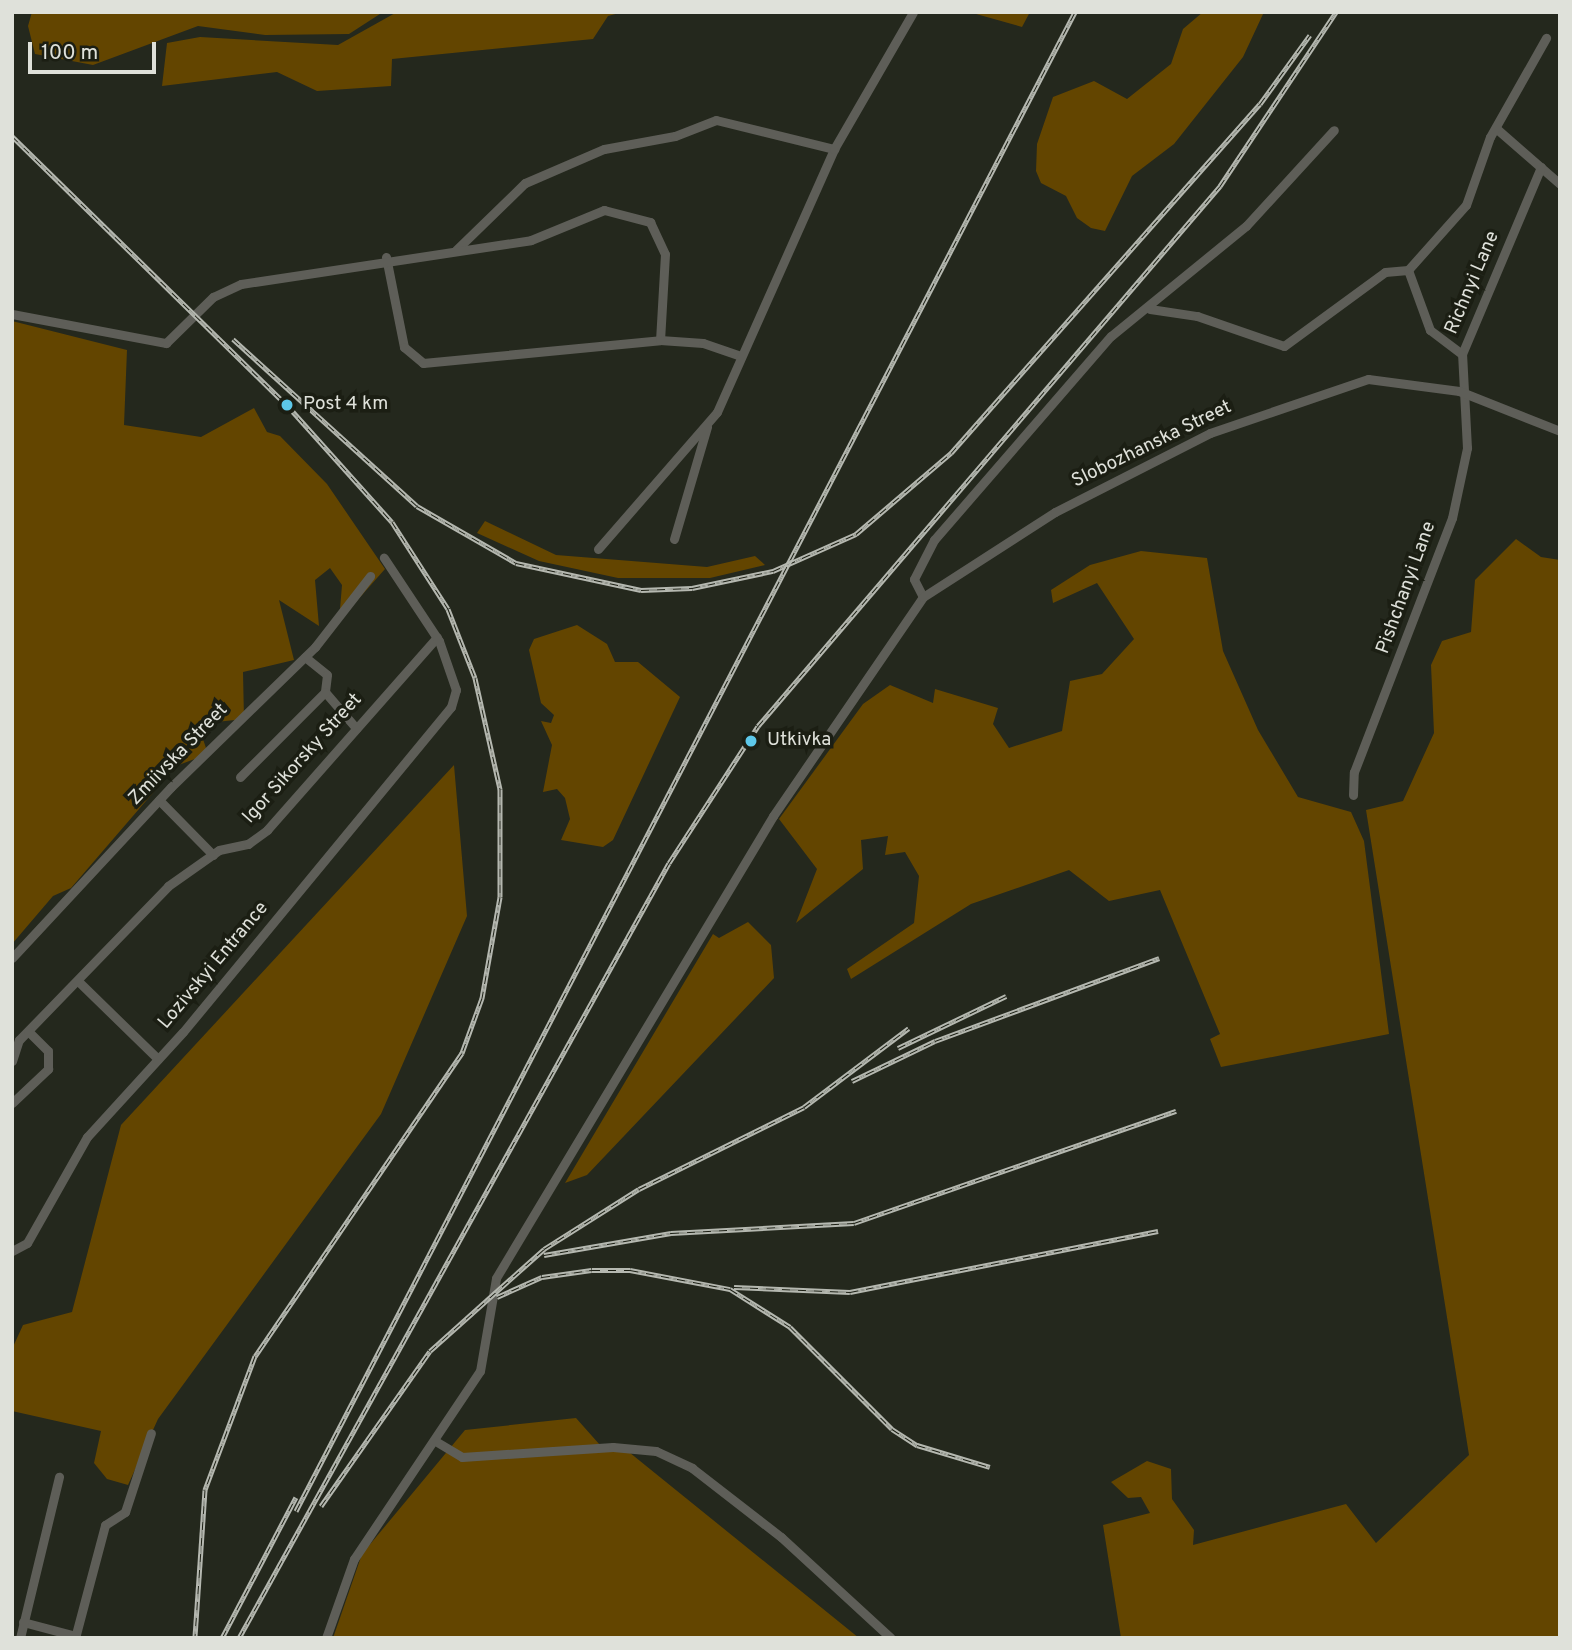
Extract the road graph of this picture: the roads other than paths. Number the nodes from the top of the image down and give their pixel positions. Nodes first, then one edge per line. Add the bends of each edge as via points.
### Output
1 (913, 12) edge
2 (1546, 38) dead end
3 (1334, 130) dead end
4 (1498, 130) junction
5 (834, 149) junction
6 (1541, 167) junction
7 (1560, 184) edge
8 (456, 250) junction
9 (386, 257) junction
10 (1408, 270) junction
11 (1150, 309) junction
12 (12, 314) edge
13 (660, 340) junction
14 (1462, 355) junction
15 (741, 356) junction
16 (1459, 391) junction
17 (707, 426) junction
18 (1560, 431) edge
19 (674, 539) dead end
20 (597, 549) dead end
21 (384, 558) dead end
22 (370, 576) dead end
23 (923, 597) junction
24 (437, 637) junction
25 (305, 657) junction
26 (325, 692) junction
27 (356, 727) junction
28 (240, 778) dead end
29 (1353, 795) dead end
30 (159, 800) junction
31 (213, 855) junction
32 (12, 958) edge
33 (79, 982) junction
34 (28, 1031) junction
35 (158, 1059) junction
36 (12, 1061) edge
37 (12, 1103) edge
38 (12, 1251) edge
39 (152, 1433) dead end
40 (437, 1442) junction
41 (59, 1477) dead end
42 (23, 1622) junction
43 (75, 1637) edge
44 (20, 1638) edge
45 (326, 1638) edge
46 (891, 1638) edge

1 - 5 street
2 - 4 street
3 - 11 street via 1245,226
4 - 6 street
4 - 10 street via 1490,136 1466,205
5 - 8 street via 716,120 675,136 604,149 525,183
5 - 15 street
6 - 7 street
6 - 14 street, Richnyi Lane
8 - 9 street
8 - 13 street via 531,240 604,210 634,214 650,222 665,254
9 - 12 street via 223,290 172,339 157,345
9 - 13 street via 404,347 423,363
10 - 11 street via 1385,272 1284,346 1197,317
10 - 14 street, Richnyi Lane via 1430,330
11 - 23 street via 1111,336 934,540 914,579
13 - 15 street via 703,343
14 - 16 street
15 - 17 street
16 - 18 street, Slobozhanska Street
16 - 23 street, Slobozhanska Street via 1368,379 1235,422 1055,512
16 - 29 street, Pishchanyi Lane via 1469,406 1467,448 1452,518 1354,772
17 - 19 street
17 - 20 street
21 - 24 street
22 - 25 street, Zmiivska Street
23 - 40 street, Slobozhanska Street via 841,723 773,816 496,1278 480,1371
24 - 27 street, Igor Sikorsky Street
24 - 35 street, Lozivskyi Entrance via 456,690 451,707
25 - 26 street via 327,675
25 - 30 street, Zmiivska Street
26 - 27 street
26 - 28 street
27 - 31 street, Igor Sikorsky Street via 259,837
30 - 31 street
30 - 32 street, Zmiivska Street
31 - 33 street, Igor Sikorsky Street via 168,886
33 - 34 street, Igor Sikorsky Street
33 - 35 street
34 - 36 street, Igor Sikorsky Street
34 - 37 street via 48,1052 48,1069
35 - 38 street, Lozivskyi Entrance via 87,1137 27,1243
39 - 43 street via 125,1512 105,1525
40 - 45 street, Slobozhanska Street via 393,1493 354,1559
40 - 46 street via 462,1457 613,1447 656,1451 692,1468 781,1537
41 - 42 street
42 - 43 street
42 - 44 street

